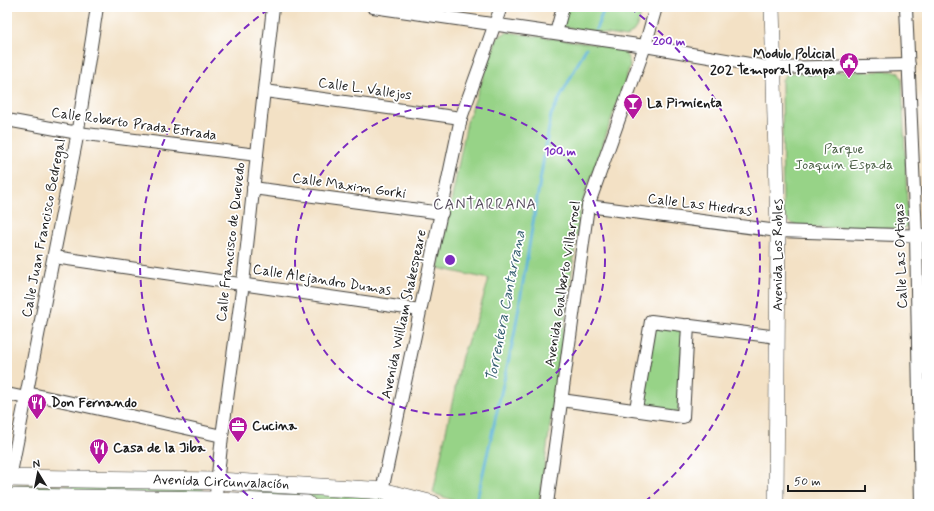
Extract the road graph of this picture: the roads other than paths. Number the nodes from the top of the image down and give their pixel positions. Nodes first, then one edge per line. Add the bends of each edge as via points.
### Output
1 (97, 7) edge
2 (273, 7) edge
3 (373, 7) edge
4 (501, 7) edge
5 (563, 7) edge
6 (656, 7) edge
7 (772, 7) edge
8 (906, 7) edge
9 (423, 10) edge
10 (496, 25) junction
11 (556, 33) junction
12 (645, 46) junction
13 (909, 65) junction
14 (774, 68) junction
15 (265, 91) junction
16 (461, 118) junction
17 (7, 120) edge
18 (78, 133) junction
19 (257, 155) junction
20 (253, 188) junction
21 (588, 206) junction
22 (442, 213) junction
23 (778, 231) junction
24 (922, 236) edge
25 (54, 257) junction
26 (243, 283) junction
27 (420, 310) junction
28 (688, 325) junction
29 (778, 337) junction
30 (7, 394) edge
31 (27, 395) junction
32 (561, 400) junction
33 (636, 409) junction
34 (222, 436) junction
35 (8, 478) edge
36 (218, 480) junction
37 (382, 491) junction
38 (7, 497) edge
39 (215, 502) edge
40 (307, 504) edge
41 (434, 504) edge
42 (547, 504) edge
43 (776, 504) edge
44 (921, 504) edge

1 - 18 street, Calle Juan Francisco Bedregal
2 - 15 street, Calle Francisco de Quevedo
3 - 9 street
4 - 10 street, Avenida William Shakespeare
5 - 11 street
6 - 12 street, Avenida Gualberto Villarroel
7 - 14 main road, Avenida Los Robles
8 - 13 street, Calle Las Ortigas
9 - 10 street
10 - 11 street
10 - 16 street, Avenida William Shakespeare
11 - 12 street
12 - 14 street
12 - 21 street, Avenida Gualberto Villarroel
13 - 14 street
13 - 24 street, Calle Las Ortigas
14 - 23 main road, Avenida Los Robles
15 - 16 street, Calle L. Vallejos
15 - 19 street, Calle Francisco de Quevedo
16 - 22 street, Avenida William Shakespeare
17 - 18 street, Calle Roberto Prada Estrada
18 - 19 street, Calle Roberto Prada Estrada
18 - 25 street, Calle Juan Francisco Bedregal
19 - 20 street, Calle Francisco de Quevedo
20 - 22 street, Calle Maxim Gorki
20 - 26 street, Calle Francisco de Quevedo
21 - 23 street, Calle Las Hiedras
21 - 32 street, Avenida Gualberto Villarroel
22 - 27 street, Avenida William Shakespeare
23 - 24 street, Calle Las Hiedras
23 - 29 main road, Avenida Los Robles
24 - 44 street, Calle Las Ortigas
25 - 26 street, Calle Alejandro Dumas
25 - 31 street, Calle Juan Francisco Bedregal
26 - 27 street, Calle Alejandro Dumas
26 - 34 street, Calle Francisco de Quevedo
27 - 37 street, Avenida William Shakespeare
28 - 29 street
28 - 33 street via 651,321
28 - 33 street via 683,417
29 - 43 main road, Avenida Los Robles
30 - 31 street
31 - 34 street
31 - 35 street, Calle Juan Francisco Bedregal
32 - 33 street
32 - 42 street, Avenida Gualberto Villarroel
34 - 36 street, Calle Francisco de Quevedo
35 - 36 highway, Avenida Circunvalación
36 - 37 highway, Avenida Circunvalación
36 - 39 street, Calle Francisco de Quevedo
37 - 41 highway, Avenida Circunvalación
38 - 39 highway, Avenida Circunvalación
39 - 40 highway, Avenida Circunvalación

